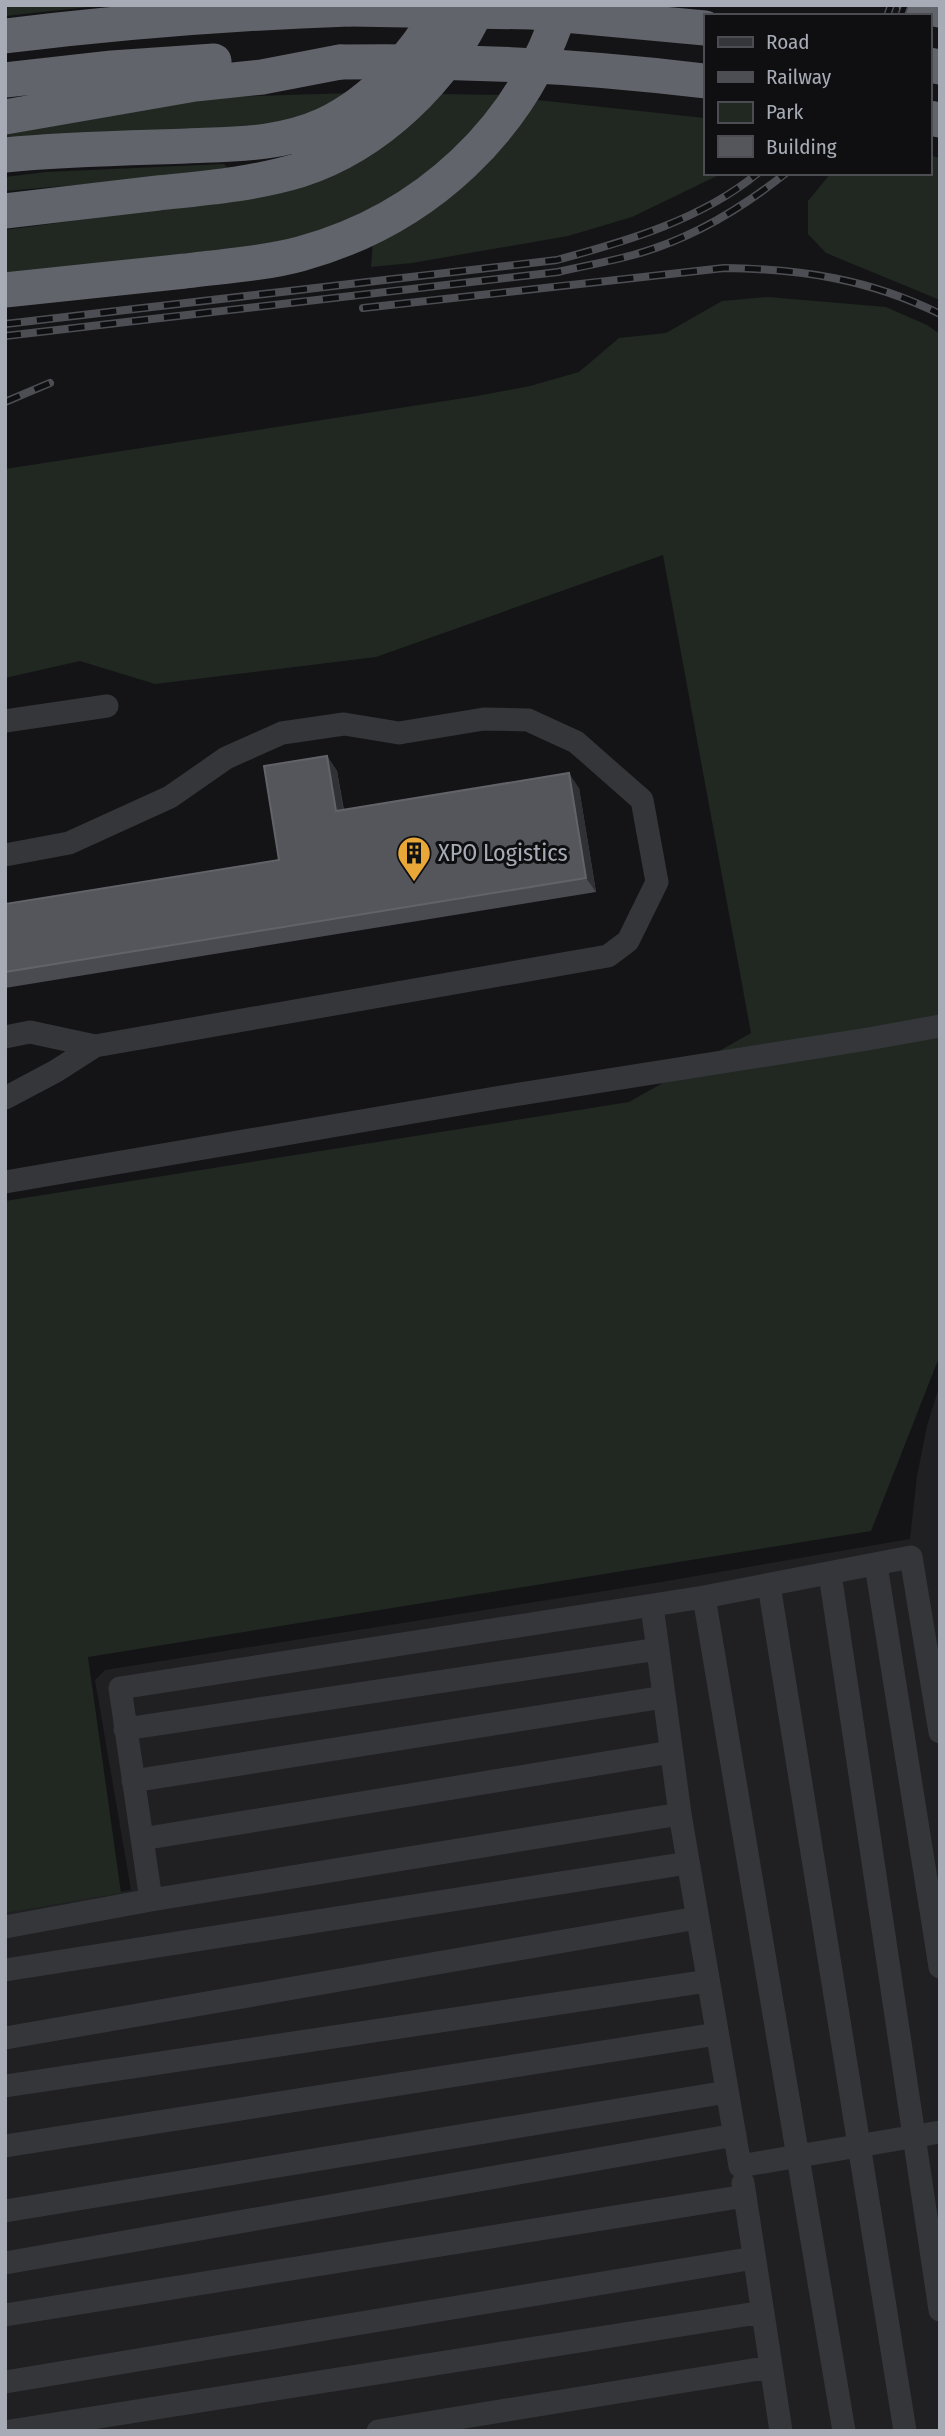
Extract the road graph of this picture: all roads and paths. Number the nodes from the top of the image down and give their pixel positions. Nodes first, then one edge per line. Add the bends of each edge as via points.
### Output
1 (443, 5) edge
2 (479, 5) edge
3 (562, 5) edge
4 (916, 5) edge
5 (940, 10) edge
6 (704, 28) edge
7 (5, 36) edge
8 (340, 62) junction
9 (5, 80) edge
10 (704, 81) edge
11 (5, 117) edge
12 (5, 155) edge
13 (5, 211) edge
14 (5, 290) edge
15 (107, 706) dead end
16 (5, 721) edge
17 (5, 855) edge
18 (940, 1026) edge
19 (5, 1037) edge
20 (95, 1046) junction
21 (5, 1098) edge
22 (5, 1182) edge
23 (876, 1565) junction
24 (830, 1574) junction
25 (769, 1585) junction
26 (705, 1597) junction
27 (652, 1606) junction
28 (657, 1649) junction
29 (664, 1697) junction
30 (125, 1729) junction
31 (940, 1732) edge
32 (671, 1752) junction
33 (133, 1781) junction
34 (680, 1814) junction
35 (142, 1839) junction
36 (688, 1863) junction
37 (151, 1900) junction
38 (697, 1918) junction
39 (5, 1927) edge
40 (940, 1966) edge
41 (5, 1970) edge
42 (708, 1981) junction
43 (717, 2034) junction
44 (5, 2038) edge
45 (5, 2086) edge
46 (727, 2091) junction
47 (940, 2132) edge
48 (735, 2135) junction
49 (914, 2137) junction
50 (5, 2146) edge
51 (859, 2146) junction
52 (798, 2156) junction
53 (740, 2166) junction
54 (745, 2196) junction
55 (5, 2211) edge
56 (754, 2258) junction
57 (5, 2263) edge
58 (940, 2310) edge
59 (763, 2312) junction
60 (5, 2315) edge
61 (771, 2367) junction
62 (5, 2382) edge
63 (10, 2431) edge
64 (378, 2431) edge
65 (779, 2431) edge
66 (844, 2431) edge
67 (905, 2431) edge

1 - 12 highway via 385,81 347,112 303,133 256,143
2 - 13 highway via 451,54 411,100 370,134 326,159 249,182
3 - 14 highway via 547,48 494,131 446,179 379,224 320,248 274,260
4 - 5 highway
6 - 7 highway, bridge via 532,12 349,9 231,13
8 - 9 highway via 217,60
8 - 10 highway, bridge via 527,65
8 - 11 highway
15 - 16 lane
17 - 20 lane via 69,844 170,797 226,758 282,733 344,724 400,733 484,719 528,720 576,742 642,800 657,881 628,941 608,956
18 - 22 lane
19 - 20 lane via 30,1032
20 - 21 lane
23 - 24 lane
23 - 31 lane via 911,1557
23 - 40 lane
24 - 25 lane
24 - 49 lane
25 - 26 lane
25 - 51 lane
26 - 27 lane
26 - 52 lane
27 - 28 lane
27 - 30 lane via 120,1688
28 - 29 lane
28 - 30 lane
29 - 32 lane
29 - 33 lane
30 - 33 lane
32 - 34 lane
32 - 35 lane
33 - 35 lane
34 - 36 lane
34 - 37 lane
35 - 37 lane
36 - 38 lane
36 - 41 lane
37 - 39 lane
38 - 42 lane
38 - 44 lane
42 - 43 lane
42 - 45 lane
43 - 46 lane
43 - 50 lane
46 - 48 lane
46 - 55 lane
47 - 49 lane
48 - 53 lane
48 - 57 lane
49 - 51 lane
49 - 58 lane
51 - 52 lane
51 - 67 lane
52 - 53 lane
52 - 66 lane
53 - 54 lane
54 - 56 lane
54 - 60 lane
56 - 59 lane
56 - 62 lane
59 - 61 lane
59 - 63 lane
61 - 64 lane
61 - 65 lane

